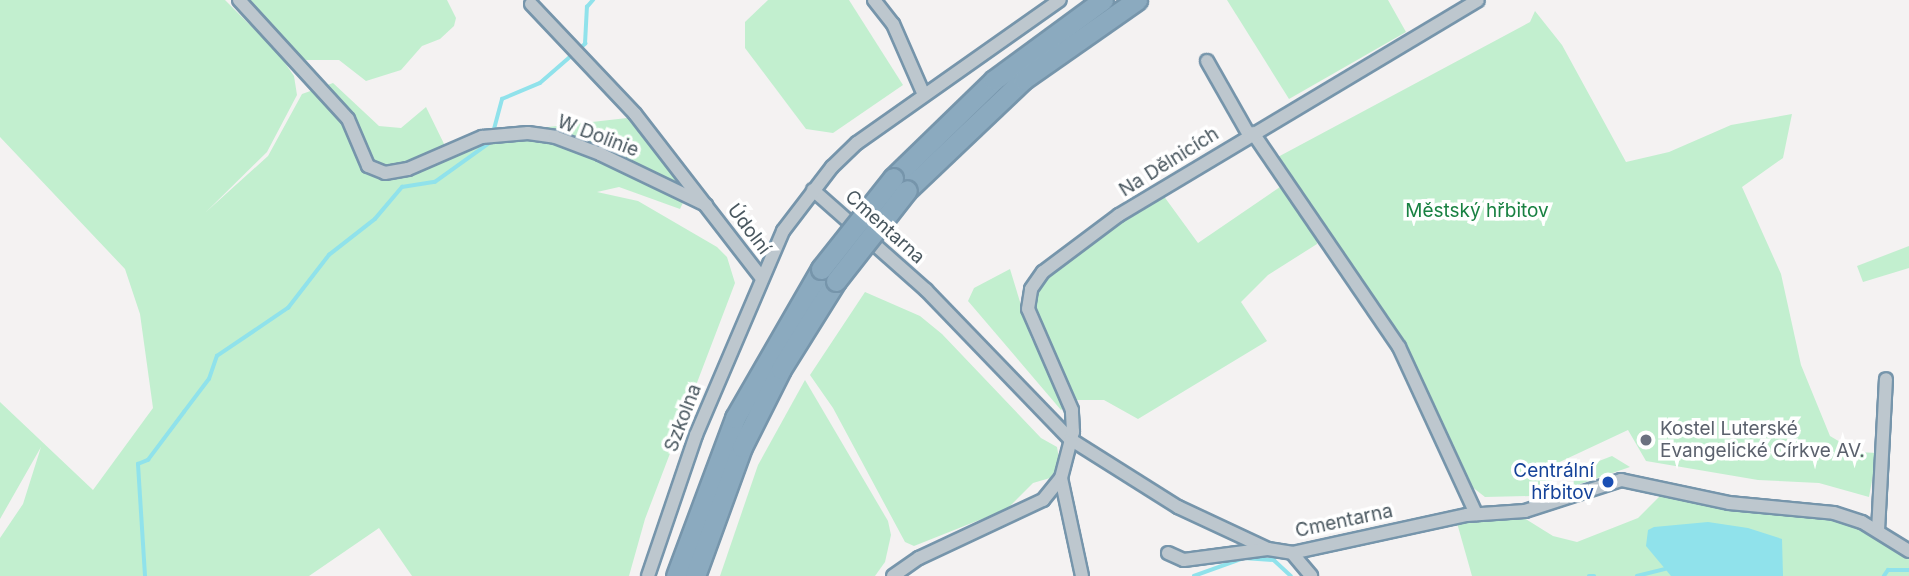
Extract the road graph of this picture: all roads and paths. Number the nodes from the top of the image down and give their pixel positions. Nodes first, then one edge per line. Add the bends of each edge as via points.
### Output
1 (239, 0) edge
2 (874, 0) edge
3 (1060, 0) edge
4 (1103, 0) edge
5 (1137, 0) edge
6 (1478, 0) edge
7 (531, 4) dead end
8 (1207, 61) dead end
9 (924, 95) junction
10 (1251, 134) junction
11 (900, 184) junction
12 (813, 190) junction
13 (706, 205) junction
14 (828, 275) junction
15 (761, 277) junction
16 (1886, 379) dead end
17 (1070, 439) junction
18 (1062, 478) junction
19 (1044, 500) junction
20 (1064, 503) junction
21 (1476, 514) junction
22 (1878, 531) junction
23 (1268, 549) junction
24 (1909, 551) edge
25 (1168, 553) dead end
26 (1292, 553) junction
27 (648, 576) edge
28 (676, 576) edge
29 (695, 576) edge
30 (894, 576) edge
31 (1082, 576) edge
32 (1311, 576) edge

1 - 13 street, W Dolinie via 348,119 368,166 385,173 408,169 482,137 555,137
2 - 9 street via 893,24
3 - 9 street, Szkolna
4 - 11 highway via 994,80
5 - 11 highway via 1008,92
6 - 10 street, Na Dělnicích
7 - 13 street, W Dolinie via 579,50
8 - 10 street
9 - 12 street, Szkolna via 857,143
10 - 17 street, Na Dělnicích via 1100,227 1050,265 1032,286 1028,302 1032,323 1073,410
10 - 21 street via 1399,347
11 - 14 highway, bridge
12 - 15 street, Szkolna via 783,231
12 - 17 street, Cmentarna via 926,290
13 - 15 street, Údolní
14 - 28 highway via 735,418
14 - 29 highway via 742,447
15 - 27 street, Szkolna via 696,435
16 - 22 street
17 - 18 street
17 - 23 street, Cmentarna via 1178,508
18 - 19 street
18 - 20 street
19 - 20 street
19 - 30 street via 919,558
20 - 31 street
21 - 22 street, Cmentarna via 1525,511 1610,481 1631,481 1729,503 1834,513
21 - 26 street, Cmentarna
22 - 24 street, Cmentarna
23 - 25 street via 1184,560
23 - 26 street, Cmentarna
26 - 32 street

